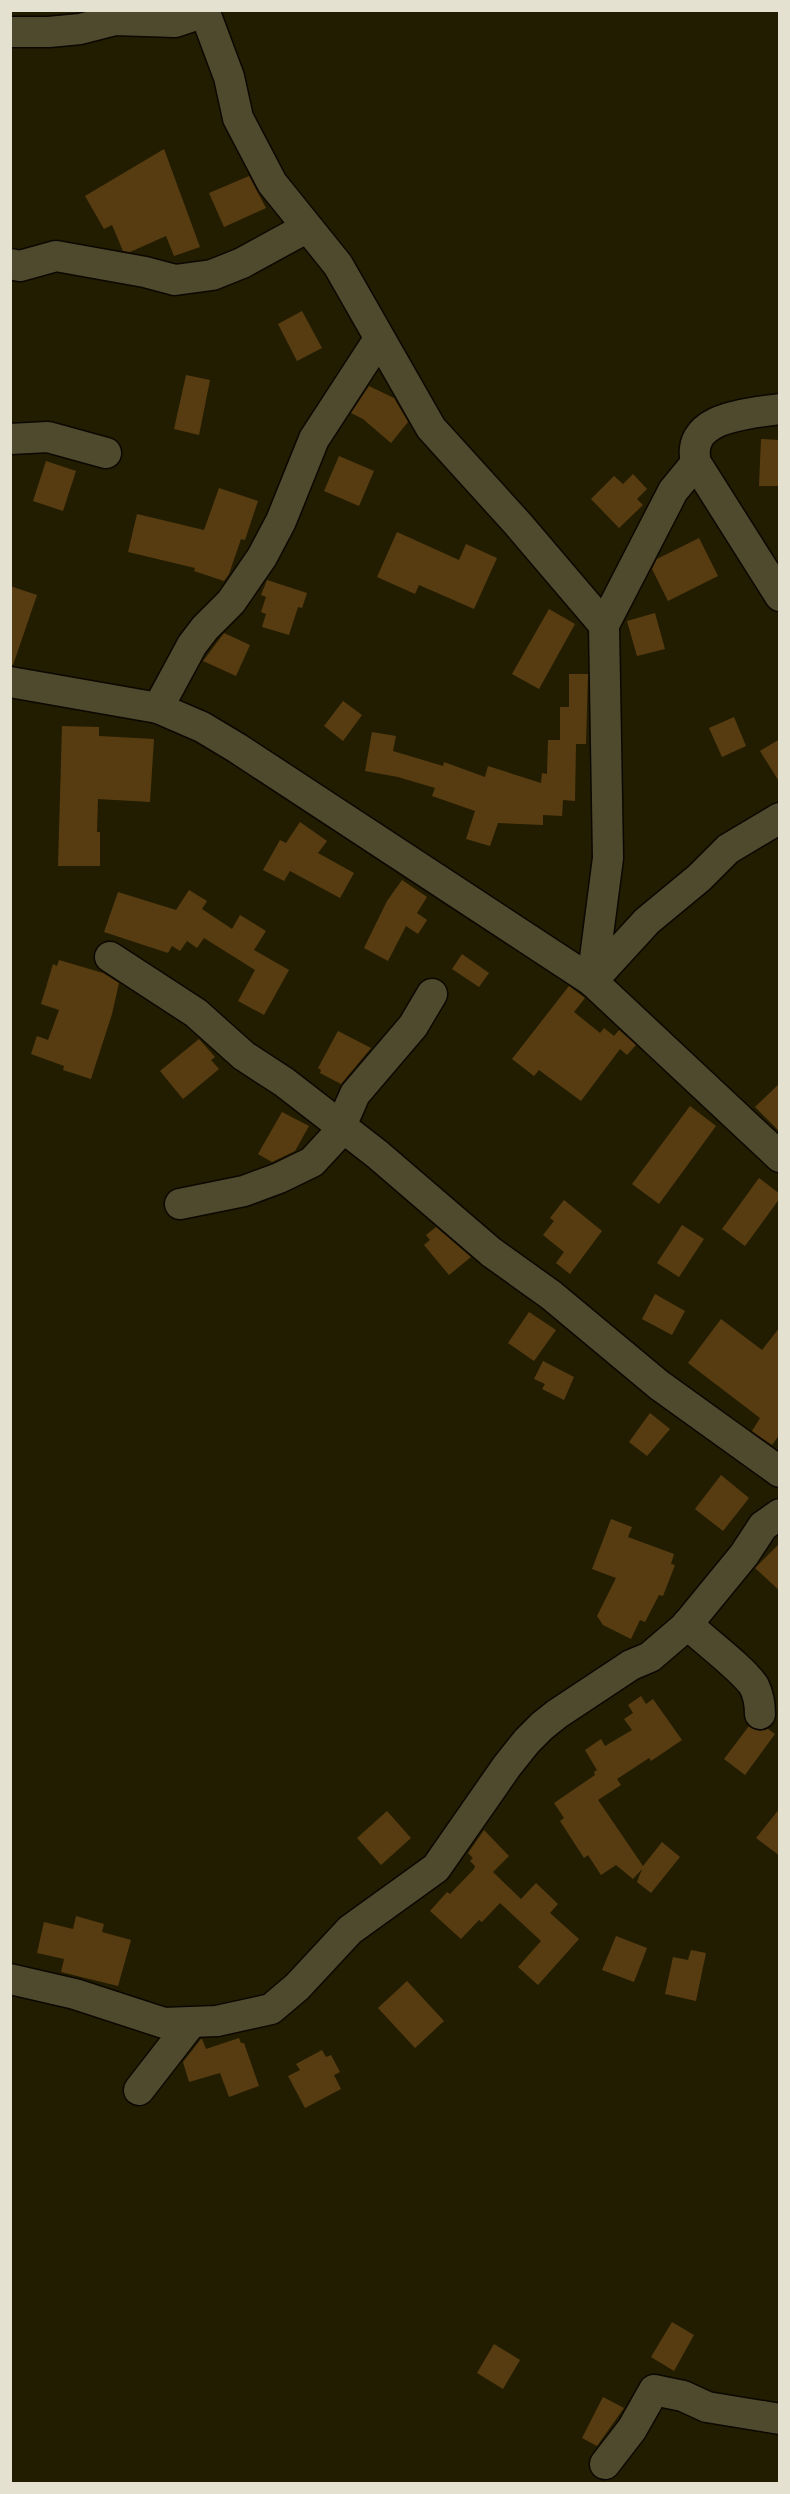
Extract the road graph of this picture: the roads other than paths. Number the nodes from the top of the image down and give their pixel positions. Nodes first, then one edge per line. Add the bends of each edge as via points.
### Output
1 (204, 11) edge
2 (10, 32) edge
3 (306, 228) junction
4 (10, 264) edge
5 (379, 339) junction
6 (780, 409) edge
7 (10, 439) edge
8 (106, 453) dead end
9 (696, 463) junction
10 (780, 596) edge
11 (604, 625) junction
12 (10, 682) edge
13 (158, 708) junction
14 (780, 818) edge
15 (110, 957) dead end
16 (592, 981) junction
17 (432, 994) dead end
18 (341, 1126) junction
19 (780, 1157) edge
20 (180, 1204) dead end
21 (780, 1472) edge
22 (780, 1514) edge
23 (687, 1624) junction
24 (760, 1714) dead end
25 (10, 1979) edge
26 (191, 2023) junction
27 (139, 2090) dead end
28 (780, 2419) edge
29 (605, 2464) dead end

1 - 2 street via 175,22 115,20 80,29
1 - 3 street via 229,77 238,118 272,183
3 - 4 street via 242,263 212,275 184,279 56,256 20,266
3 - 5 street via 338,266
5 - 11 street via 431,428
5 - 13 street via 314,439 262,557 231,602 192,645
6 - 9 street via 711,423 693,451
7 - 8 street via 48,436
9 - 10 street
9 - 11 street via 673,491
11 - 16 street via 608,858
12 - 13 street
13 - 16 street via 237,748
14 - 16 street via 728,849 647,921
15 - 18 street via 196,1013 244,1056
16 - 19 street
17 - 18 street via 412,1026 355,1094
18 - 20 street via 312,1162 279,1178 244,1191
18 - 21 street via 659,1385
22 - 23 street via 763,1526
23 - 24 street via 754,1687
23 - 26 street via 650,1657 542,1726 507,1766 436,1868 350,1930 271,2009
25 - 26 street via 75,1994 164,2023
26 - 27 street
28 - 29 street via 707,2407 683,2396 654,2390 632,2429

